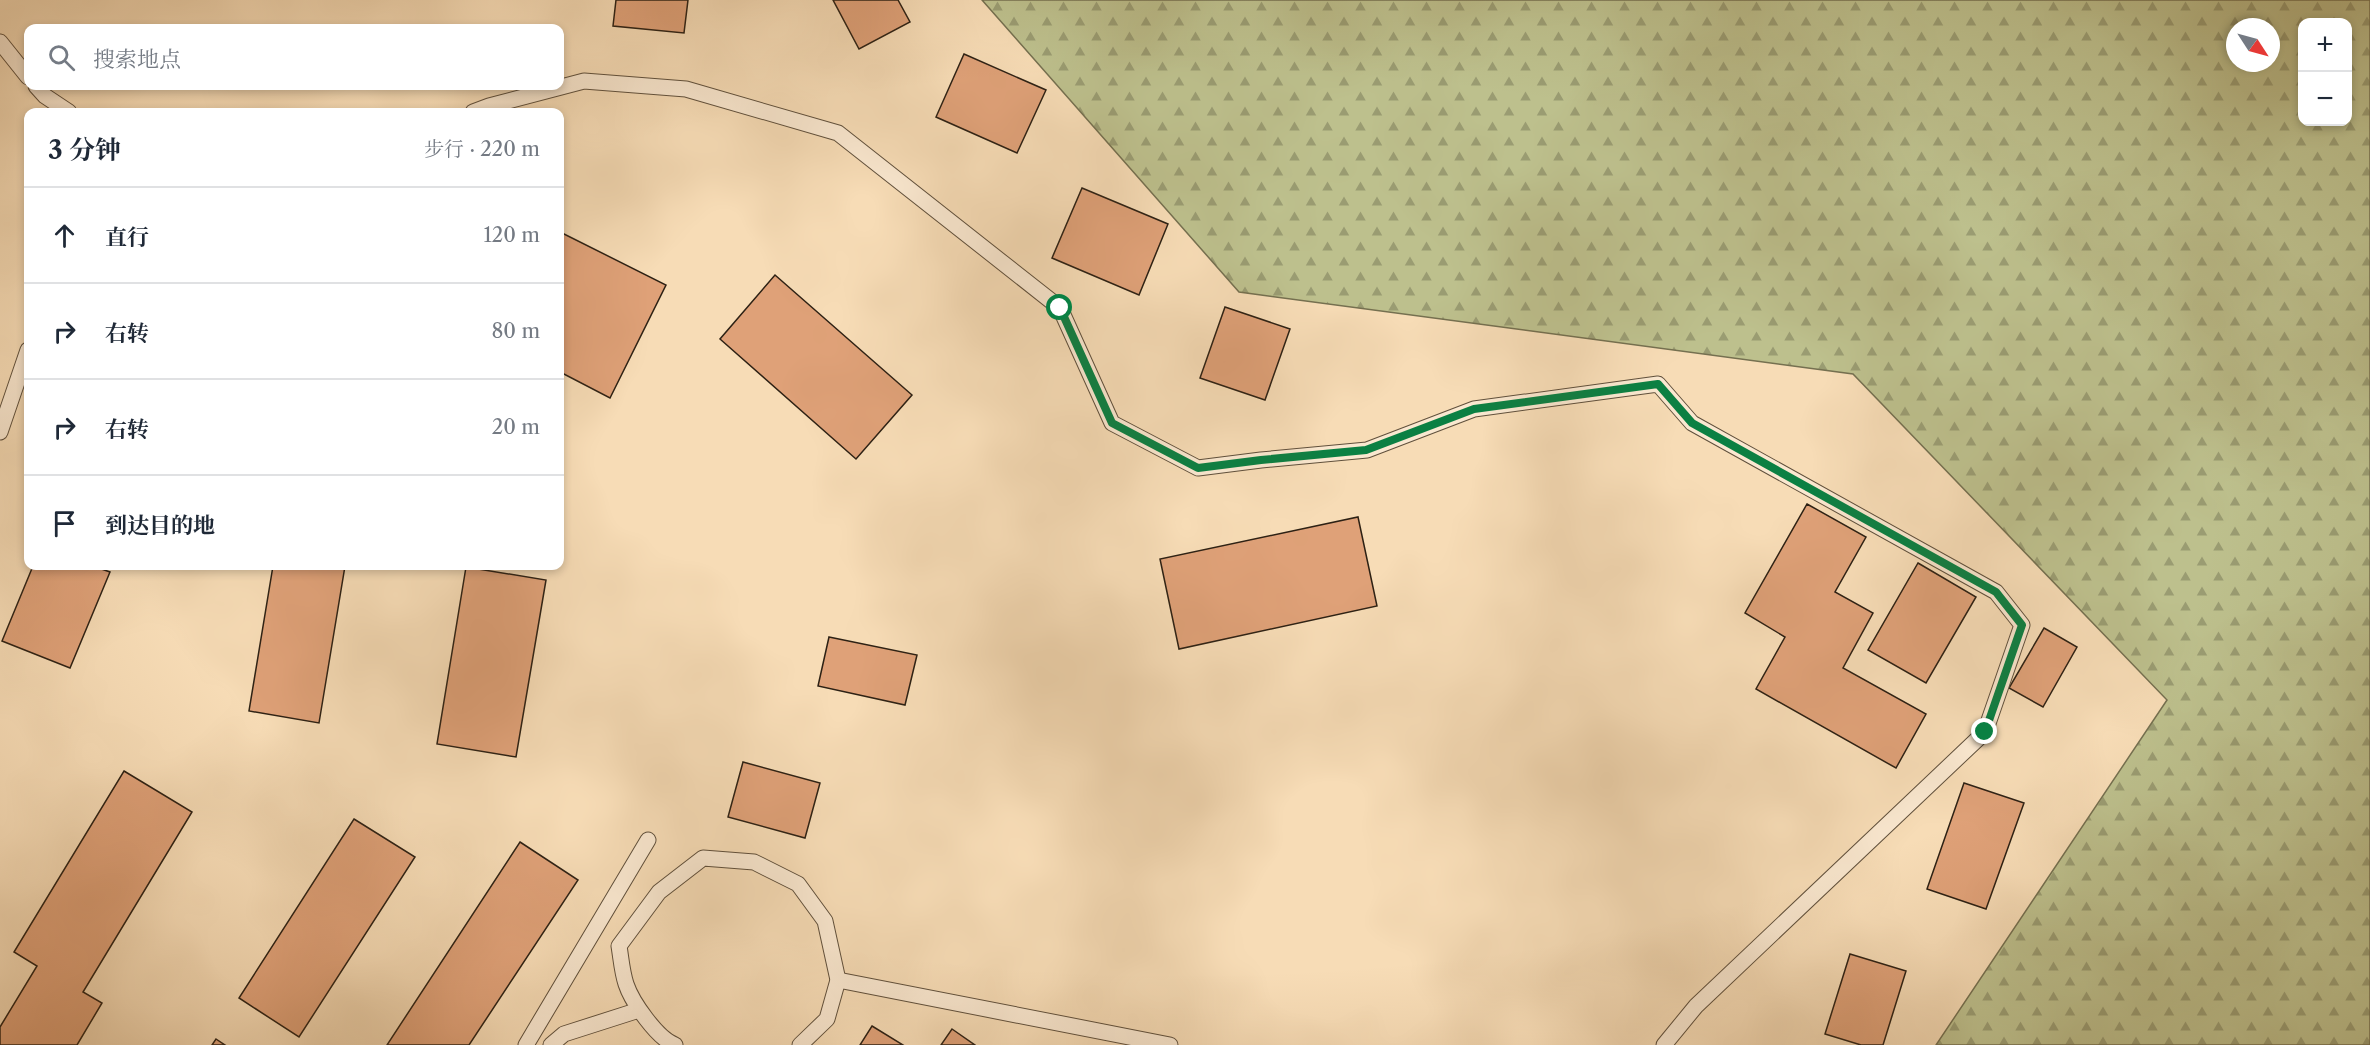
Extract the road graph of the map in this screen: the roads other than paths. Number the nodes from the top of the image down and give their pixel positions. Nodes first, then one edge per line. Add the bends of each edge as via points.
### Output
1 (0, 42) edge
2 (24, 71) edge
3 (564, 86) edge
4 (40, 90) edge
5 (550, 90) edge
6 (63, 108) edge
7 (484, 108) edge
8 (24, 363) edge
9 (0, 432) edge
10 (648, 840) dead end
11 (838, 980) junction
12 (639, 1010) junction
13 (526, 1045) edge
14 (551, 1045) edge
15 (675, 1045) edge
16 (800, 1045) edge
17 (1170, 1045) edge
18 (1664, 1045) edge

1 - 2 lane
3 - 18 lane via 584,81 686,89 838,133 1060,308 1112,423 1198,468 1366,450 1474,409 1658,384 1692,423 1996,592 2022,625 1985,732 1695,1006
4 - 6 lane
5 - 7 lane
8 - 9 lane
10 - 13 lane
11 - 12 lane via 825,921 798,884 754,861 703,858 659,892 619,946 626,984
11 - 16 lane via 827,1019
11 - 17 lane
12 - 14 lane via 564,1034
12 - 15 lane

